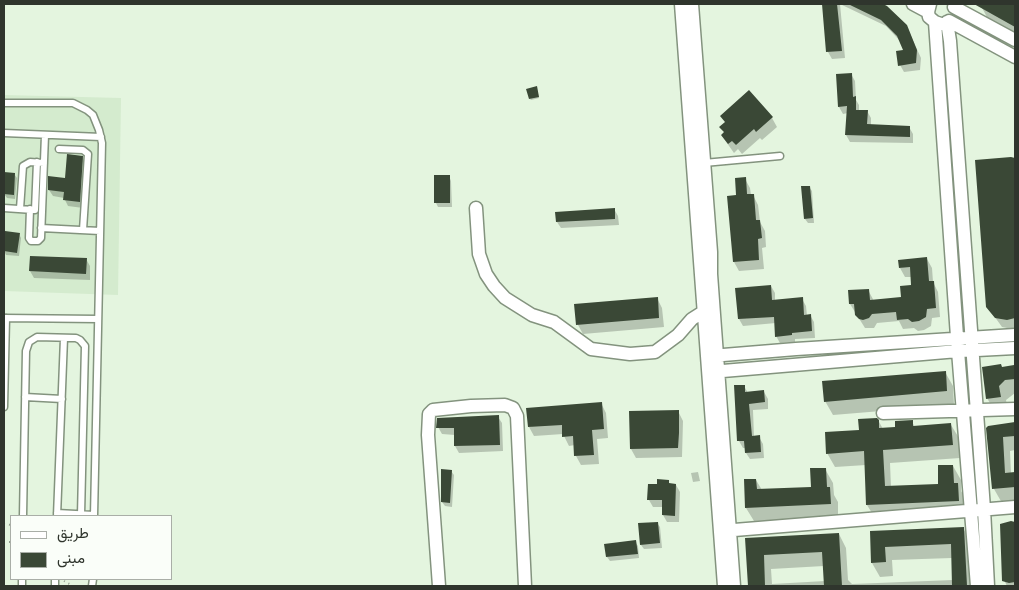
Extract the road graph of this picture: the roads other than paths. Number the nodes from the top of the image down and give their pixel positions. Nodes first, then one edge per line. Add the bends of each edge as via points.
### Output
1 (681, 4) edge
2 (692, 4) edge
3 (913, 4) edge
4 (953, 6) edge
5 (938, 16) edge
6 (1015, 40) edge
7 (1015, 57) edge
8 (4, 103) edge
9 (4, 133) edge
10 (45, 135) junction
11 (101, 137) junction
12 (59, 149) dead end
13 (780, 156) dead end
14 (41, 162) junction
15 (704, 164) junction
16 (4, 208) edge
17 (476, 208) dead end
18 (20, 209) junction
19 (36, 210) junction
20 (41, 228) junction
21 (83, 230) junction
22 (100, 231) junction
23 (703, 312) junction
24 (5, 318) edge
25 (98, 319) junction
26 (1015, 335) edge
27 (970, 337) junction
28 (64, 338) junction
29 (957, 338) junction
30 (1015, 348) edge
31 (958, 351) junction
32 (972, 351) junction
33 (712, 356) junction
34 (85, 359) junction
35 (98, 360) junction
36 (714, 372) junction
37 (25, 397) junction
38 (62, 400) junction
39 (4, 407) edge
40 (1015, 409) edge
41 (970, 411) junction
42 (883, 413) dead end
43 (1015, 507) edge
44 (984, 509) junction
45 (971, 511) junction
46 (81, 514) junction
47 (23, 515) edge
48 (57, 515) edge
49 (88, 515) edge
50 (94, 515) edge
51 (725, 530) junction
52 (439, 586) edge
53 (526, 586) edge
54 (724, 586) edge
55 (734, 586) edge
56 (977, 586) edge
57 (988, 586) edge

1 - 23 street
2 - 15 street
3 - 5 street
4 - 5 street via 954,14
4 - 6 street
5 - 7 street
5 - 27 street via 950,42
5 - 29 street
8 - 11 lane via 73,103 93,115
9 - 10 lane
10 - 11 lane
10 - 14 lane
11 - 22 lane
12 - 21 lane via 83,150 88,154
13 - 15 lane
14 - 18 lane via 27,162 23,166
14 - 19 lane
15 - 33 street
16 - 18 lane
17 - 23 street via 479,254 494,286 505,298 532,315 554,322 591,349 630,354 655,352
18 - 19 lane
19 - 20 lane
19 - 20 lane via 30,240 40,240
20 - 21 lane
21 - 22 lane
22 - 25 lane
23 - 33 street
24 - 25 lane
24 - 39 lane
25 - 35 lane
26 - 27 street
27 - 29 street
27 - 32 street
28 - 34 lane via 76,338 83,343
28 - 37 lane via 37,337 29,342
28 - 38 lane
29 - 31 street
29 - 33 street
30 - 32 street
31 - 32 street
31 - 36 street
31 - 41 street
32 - 41 street
33 - 36 street
34 - 35 lane
34 - 46 lane
35 - 50 lane
36 - 51 street
37 - 38 lane
37 - 47 lane
38 - 48 lane
40 - 41 street
41 - 42 street
41 - 44 street
41 - 45 street
43 - 44 street
44 - 45 street
44 - 57 street
45 - 51 street
45 - 56 street
46 - 48 lane
46 - 49 lane
51 - 54 street
51 - 55 street
52 - 53 street via 428,435 430,414 433,410 505,405 513,408 517,416

